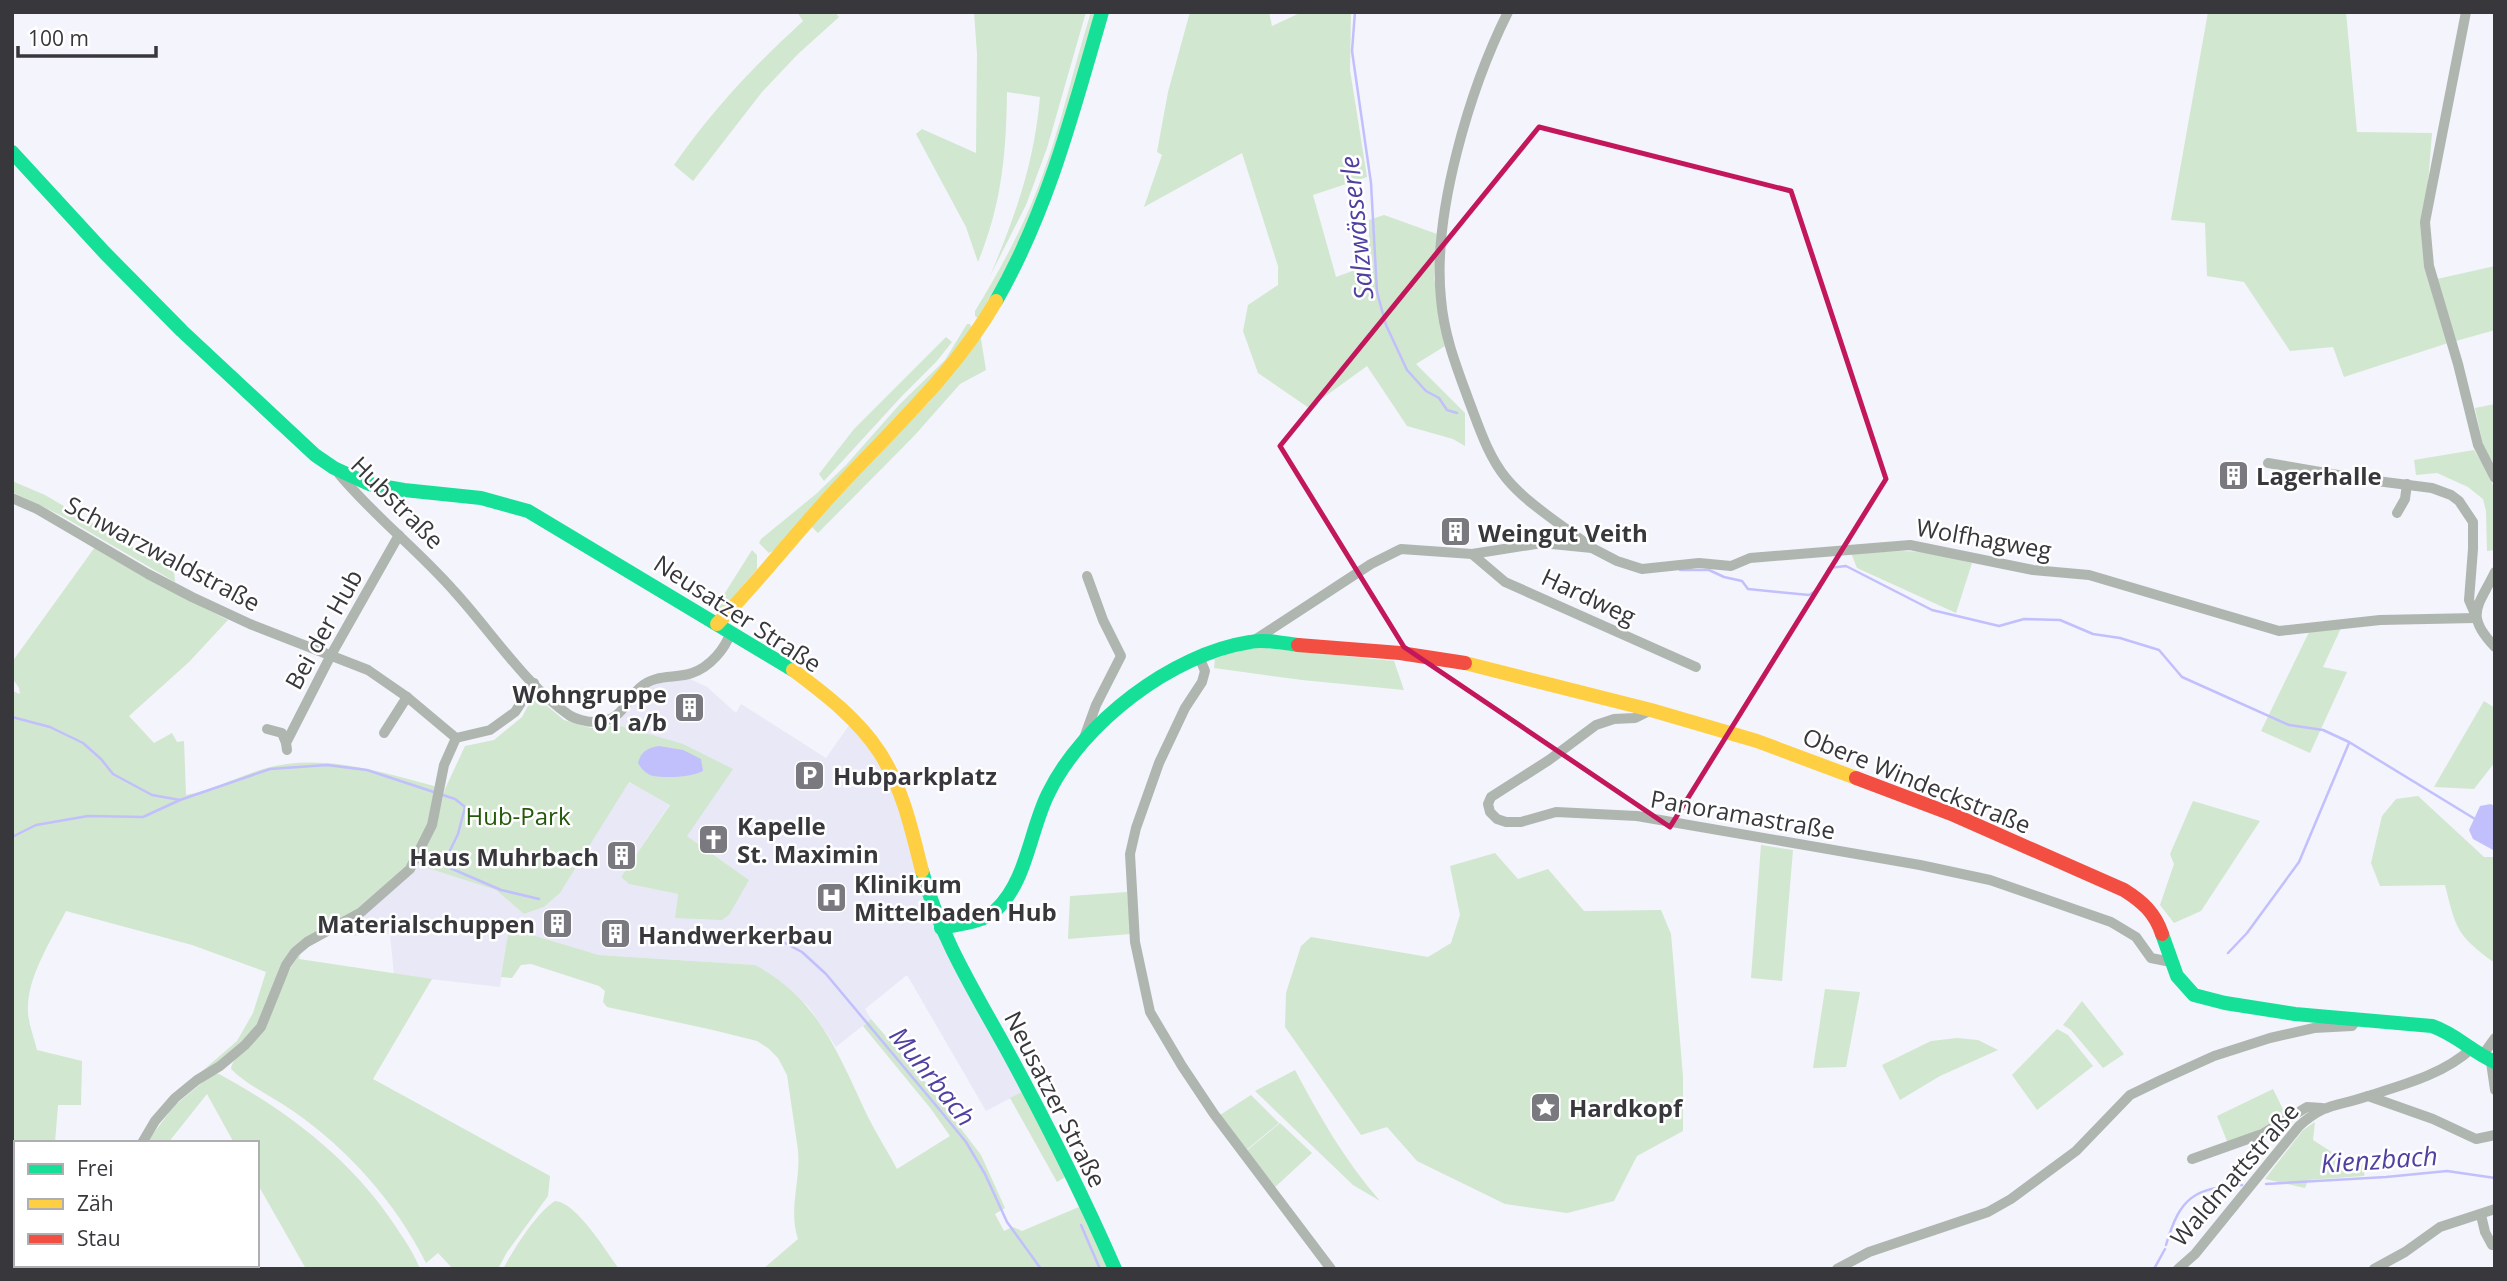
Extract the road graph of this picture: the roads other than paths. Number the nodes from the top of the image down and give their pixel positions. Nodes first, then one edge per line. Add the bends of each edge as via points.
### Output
1 (1102, 12) edge
2 (1508, 12) edge
3 (2466, 12) edge
4 (12, 152) edge
5 (2268, 463) dead end
6 (336, 471) junction
7 (2495, 478) edge
8 (2407, 484) junction
9 (12, 498) edge
10 (2397, 513) dead end
11 (400, 535) junction
12 (1592, 548) junction
13 (1472, 554) junction
14 (2495, 572) edge
15 (1087, 576) dead end
16 (751, 590) junction
17 (2475, 616) junction
18 (717, 624) junction
19 (731, 632) junction
20 (1253, 641) junction
21 (2495, 647) edge
22 (331, 655) junction
23 (1200, 659) junction
24 (1696, 667) dead end
25 (534, 683) junction
26 (407, 697) junction
27 (1651, 710) junction
28 (1097, 718) junction
29 (267, 729) dead end
30 (384, 733) dead end
31 (456, 738) junction
32 (940, 928) junction
33 (2171, 962) junction
34 (2357, 1019) junction
35 (2495, 1038) edge
36 (2485, 1057) edge
37 (2495, 1090) edge
38 (2368, 1096) junction
39 (2322, 1108) junction
40 (2495, 1135) edge
41 (143, 1141) edge
42 (2192, 1159) dead end
43 (2495, 1209) edge
44 (2481, 1215) junction
45 (2492, 1245) dead end
46 (1115, 1269) edge
47 (1331, 1269) edge
48 (1837, 1269) edge
49 (2178, 1269) edge
50 (2374, 1269) edge

1 - 16 street, Hubstraße via 1053,180 1017,260 980,325 945,374 833,493
2 - 12 street via 1460,139 1440,240 1440,299 1448,345 1495,464 1520,492
3 - 7 street via 2425,222 2429,266 2478,446
4 - 6 street, Hubstraße via 182,331
5 - 8 street
6 - 11 street, Hubstraße
6 - 18 street, Neusatzer Straße via 382,488 495,500 528,511
8 - 10 street
8 - 17 street via 2451,495 2473,522 2469,600
9 - 22 street, Schwarzwaldstraße via 192,597
11 - 22 street, Bei der Hub
11 - 25 street, Hubstraße
12 - 13 street, Wolfhagweg via 1542,543
12 - 17 street, Wolfhagweg via 1643,569 1699,563 1731,566 1750,558 1910,544 2033,570 2090,575 2279,631
13 - 20 street, Wolfhagweg via 1401,549
13 - 24 street, Hardweg via 1506,582
14 - 17 street
15 - 28 street via 1121,656
16 - 18 street, Hubstraße
16 - 19 street, Hubstraße
17 - 21 street
18 - 19 street, Neusatzer Straße
19 - 25 street, Hubstraße via 706,666 642,685 613,720 592,723 571,716
19 - 32 street, Neusatzer Straße via 806,680 878,750 904,803
20 - 23 street
20 - 27 street, Obere Windeckstraße via 1450,660
22 - 26 street, Schwarzwaldstraße via 368,670
22 - 29 street, Bei der Hub via 286,747 282,733
23 - 28 street via 1149,684
23 - 47 street via 1205,671 1202,682 1159,764 1130,854 1135,942 1150,1012 1214,1114
25 - 31 street via 515,712 490,730
26 - 30 street
26 - 31 street, Schwarzwaldstraße
27 - 33 street, Obere Windeckstraße via 1757,741 1855,777 2114,884 2152,913
27 - 33 street, Panoramastraße via 1635,718 1595,725 1491,797 1490,812 1506,822 1556,812 1637,816 1990,880 2111,922 2136,937 2151,958
28 - 32 street via 1048,793 1002,904 988,916
31 - 41 street via 444,765 432,825 410,869 360,913 295,952 261,1027 220,1066 175,1098
32 - 46 street, Neusatzer Straße via 1064,1161
33 - 34 street, Obere Windeckstraße via 2185,987 2206,999
34 - 36 street, Obere Windeckstraße via 2441,1028
34 - 48 street via 2352,1026 2314,1028 2214,1056 2130,1095 2076,1151 2011,1199 1988,1212 1869,1252
35 - 36 street, Waldmattstraße
36 - 37 street
36 - 38 street, Waldmattstraße via 2457,1061
38 - 39 street, Waldmattstraße
38 - 40 street via 2476,1139
39 - 42 street, Waldmattstraße via 2306,1107 2262,1134
39 - 49 street, Waldmattstraße via 2299,1126
43 - 44 street
44 - 45 street
44 - 50 street via 2440,1227

